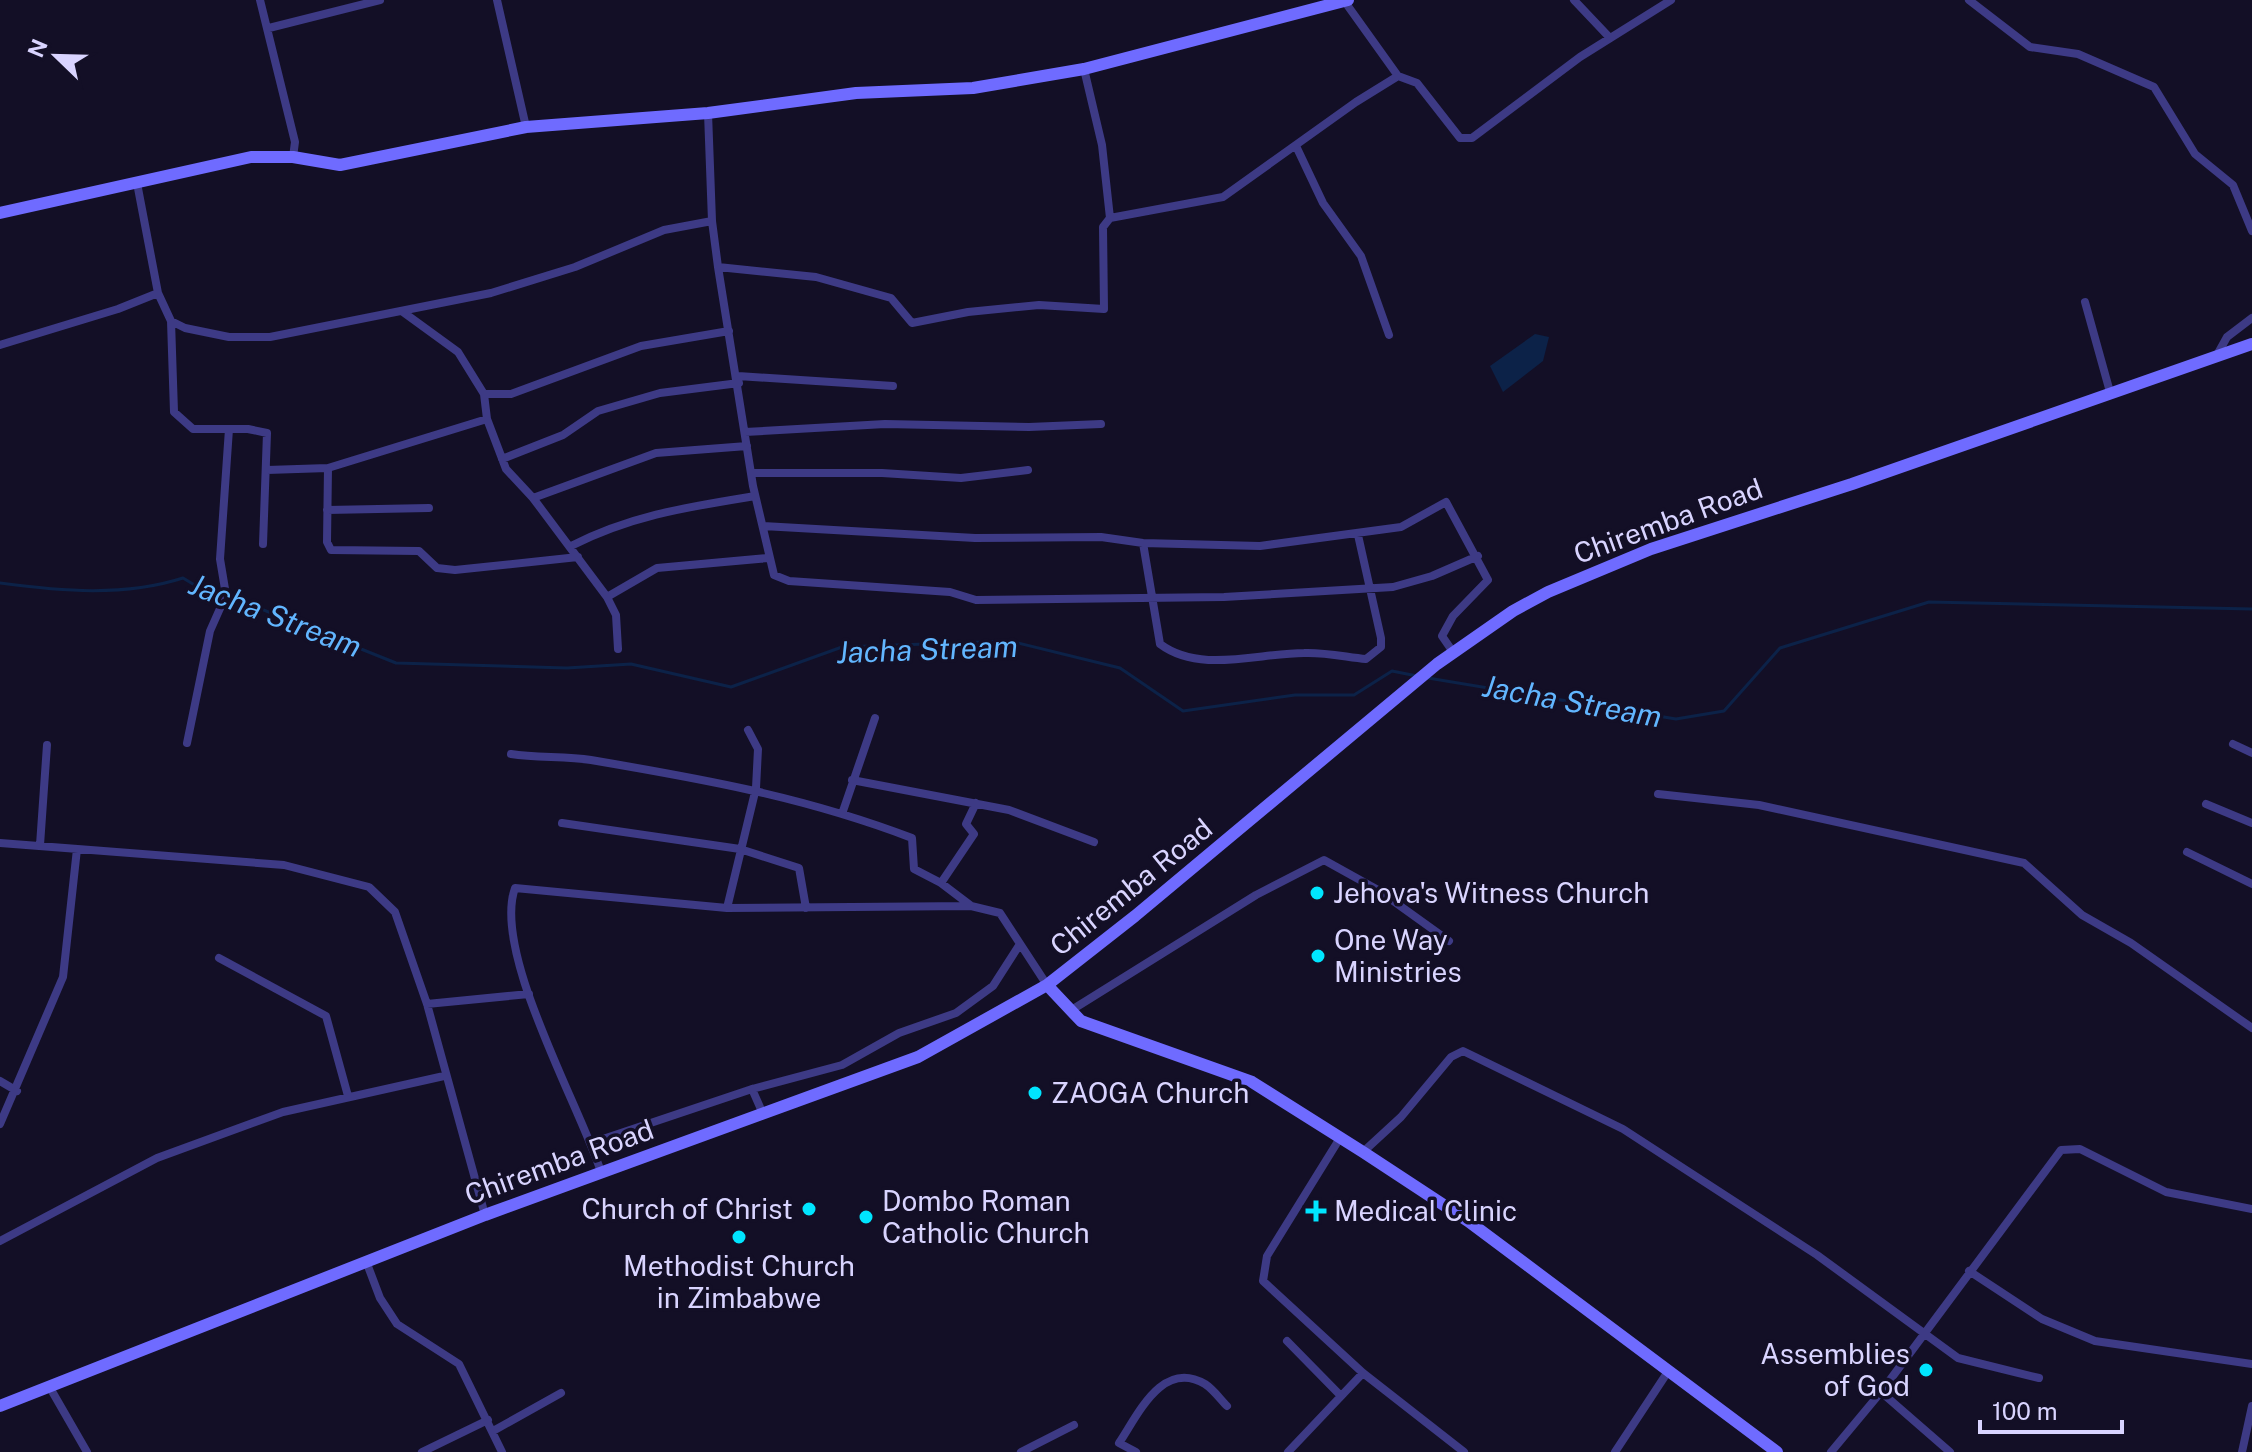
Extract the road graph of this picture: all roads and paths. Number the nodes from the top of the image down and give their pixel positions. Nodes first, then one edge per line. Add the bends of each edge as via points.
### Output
1 (260, 0) edge
2 (380, 0) edge
3 (497, 0) edge
4 (1574, 0) edge
5 (1671, 0) edge
6 (1969, 0) edge
7 (1346, 1) edge
8 (269, 28) junction
9 (1610, 38) junction
10 (1084, 69) junction
11 (1398, 76) junction
12 (708, 113) junction
13 (526, 127) junction
14 (1296, 146) junction
15 (293, 157) junction
16 (137, 183) junction
17 (0, 213) edge
18 (1110, 218) junction
19 (712, 221) junction
20 (2252, 231) edge
21 (718, 267) junction
22 (158, 293) junction
23 (2085, 302) dead end
24 (402, 312) junction
25 (2252, 318) edge
26 (171, 321) junction
27 (729, 331) junction
28 (1389, 335) dead end
29 (2252, 344) edge
30 (0, 345) edge
31 (2217, 355) junction
32 (739, 380) junction
33 (893, 386) dead end
34 (2110, 392) junction
35 (484, 394) junction
36 (487, 419) junction
37 (1101, 424) dead end
38 (229, 429) junction
39 (745, 432) junction
40 (747, 446) junction
41 (502, 459) junction
42 (328, 468) junction
43 (267, 470) junction
44 (1028, 470) dead end
45 (751, 473) junction
46 (755, 496) junction
47 (533, 498) junction
48 (429, 508) dead end
49 (327, 510) junction
50 (763, 526) junction
51 (1358, 535) junction
52 (1143, 543) junction
53 (263, 544) dead end
54 (571, 546) junction
55 (1478, 556) junction
56 (578, 557) junction
57 (768, 558) junction
58 (1370, 589) junction
59 (1152, 596) junction
60 (607, 597) junction
61 (618, 649) dead end
62 (1453, 652) junction
63 (875, 718) dead end
64 (748, 730) dead end
65 (187, 743) dead end
66 (2233, 744) dead end
67 (47, 745) dead end
68 (2252, 753) edge
69 (511, 754) dead end
70 (852, 780) junction
71 (756, 788) junction
72 (1658, 794) dead end
73 (976, 803) junction
74 (2206, 804) dead end
75 (843, 811) junction
76 (562, 823) dead end
77 (2252, 823) edge
78 (1094, 842) dead end
79 (0, 843) edge
80 (40, 845) junction
81 (77, 849) junction
82 (740, 849) junction
83 (2187, 852) dead end
84 (941, 883) junction
85 (2252, 884) edge
86 (971, 906) junction
87 (727, 908) junction
88 (806, 908) junction
89 (1449, 941) dead end
90 (1020, 944) junction
91 (219, 958) dead end
92 (1047, 985) junction
93 (529, 994) junction
94 (427, 1004) junction
95 (1070, 1012) junction
96 (2252, 1028) edge
97 (444, 1076) junction
98 (0, 1081) edge
99 (752, 1089) junction
100 (17, 1091) junction
101 (348, 1096) junction
102 (763, 1114) junction
103 (0, 1124) edge
104 (1340, 1138) junction
105 (591, 1143) junction
106 (1363, 1152) junction
107 (601, 1172) junction
108 (2252, 1209) edge
109 (485, 1215) junction
110 (0, 1241) edge
111 (366, 1261) junction
112 (1969, 1271) junction
113 (1923, 1335) junction
114 (1287, 1341) dead end
115 (2252, 1364) edge
116 (1669, 1370) junction
117 (1363, 1373) junction
118 (2039, 1378) dead end
119 (49, 1386) junction
120 (1881, 1392) junction
121 (561, 1393) dead end
122 (1340, 1395) junction
123 (0, 1406) edge
124 (1227, 1406) dead end
125 (2252, 1406) edge
126 (488, 1420) junction
127 (1074, 1425) dead end
128 (493, 1431) junction
129 (1117, 1448) edge
130 (87, 1452) edge
131 (422, 1452) edge
132 (502, 1452) edge
133 (1021, 1452) edge
134 (1136, 1452) edge
135 (1288, 1452) edge
136 (1464, 1452) edge
137 (1615, 1452) edge
138 (1777, 1452) edge
139 (1831, 1452) edge
140 (1950, 1452) edge
141 (2242, 1452) edge

1 - 8 street
2 - 8 street
3 - 13 street
4 - 9 street
5 - 9 street
6 - 20 street via 2030,47 2078,54 2154,87 2195,154 2233,185
7 - 10 main road
7 - 11 street
8 - 15 street via 295,142
9 - 11 street via 1472,138 1460,138 1417,83
10 - 12 main road via 973,88 856,93
10 - 18 street via 1102,145
11 - 14 street
12 - 13 main road
12 - 19 street
13 - 15 main road via 340,165
14 - 18 street via 1223,197
14 - 28 street via 1323,203 1361,256
15 - 16 main road via 251,157
16 - 17 main road
16 - 22 street
18 - 21 street via 1103,227 1104,309 1039,305 912,323 891,298 816,277
19 - 21 street
19 - 24 street via 664,230 575,267 491,293
21 - 27 street
22 - 26 street
22 - 30 street
23 - 34 street
24 - 26 street via 270,337 229,337
24 - 35 street via 458,352
25 - 31 street via 2227,337
26 - 38 street via 174,412 193,429
27 - 32 street
27 - 35 street via 641,346 511,394
29 - 31 main road, Chiremba Road
31 - 34 main road, Chiremba Road
32 - 33 street
32 - 39 street
32 - 41 street via 660,393 598,411 563,435
34 - 62 main road, Chiremba Road via 1609,565 1530,602
35 - 36 street
36 - 41 street
36 - 42 street
37 - 39 street via 885,424
38 - 43 street via 267,433
38 - 65 street via 220,559 226,595 210,631
39 - 40 street
40 - 45 street
40 - 47 street via 656,453
41 - 47 street
42 - 43 street
42 - 49 street
43 - 53 street
44 - 45 street via 961,478
45 - 46 street
46 - 50 street
46 - 54 street via 653,513
47 - 54 street
48 - 49 street
49 - 56 street via 331,550 419,551 437,568 455,570
50 - 52 street via 975,538 1101,537
50 - 57 street
51 - 52 street via 1260,546
51 - 55 street via 1401,527 1446,502
51 - 58 street
52 - 59 street
54 - 56 street
55 - 58 street via 1432,576
55 - 62 street via 1488,580 1453,616 1442,636
56 - 60 street
57 - 59 street via 774,575 789,581 950,592 976,600
57 - 60 street via 657,568
58 - 59 street
58 - 59 street via 1381,647 1366,659 1305,653 1246,659 1177,657 1160,644
60 - 61 street via 616,615
62 - 92 main road, Chiremba Road
63 - 70 street
64 - 71 street via 758,749
66 - 68 street
67 - 80 street
69 - 71 street via 587,759
70 - 73 street
70 - 75 street
71 - 75 street
71 - 82 street
72 - 96 street via 1759,805 2024,863 2082,915
73 - 78 street via 1023,814
73 - 84 street via 966,824 974,834
74 - 77 street
75 - 84 street via 912,838 914,869
76 - 82 street
79 - 80 street
80 - 81 street
81 - 94 street via 284,865 369,887 395,912
81 - 100 street via 63,977
82 - 87 street
82 - 88 street via 799,868
83 - 85 street
84 - 86 street
86 - 88 street
86 - 90 street via 1000,913
87 - 88 street
87 - 93 street via 515,888 509,919
89 - 95 street via 1378,890 1324,860 1256,895
90 - 92 street
90 - 99 street via 993,986 956,1013 899,1033 842,1065
91 - 101 street via 326,1016
92 - 95 main road
92 - 102 main road, Chiremba Road via 918,1057
93 - 94 street
93 - 105 street
94 - 97 street
95 - 104 main road via 1081,1021 1252,1082
97 - 101 street
97 - 109 street
98 - 100 street
99 - 102 street
99 - 105 street
100 - 103 street
101 - 110 street via 283,1112 157,1158
102 - 107 main road, Chiremba Road
104 - 106 main road
104 - 117 street via 1267,1256 1263,1281
105 - 107 street
106 - 113 street via 1401,1117 1451,1057 1463,1051 1623,1129 1817,1255
106 - 116 main road via 1468,1221
107 - 109 main road, Chiremba Road
108 - 112 street via 2166,1192 2080,1149 2061,1150
109 - 111 main road, Chiremba Road
111 - 119 main road, Chiremba Road
111 - 126 street via 397,1324 459,1364
112 - 113 street
112 - 115 street via 2042,1319 2095,1341
113 - 118 street via 1958,1358
113 - 120 street
114 - 122 street
116 - 137 street
116 - 138 main road
117 - 122 street
117 - 136 street
119 - 123 main road, Chiremba Road
119 - 130 street
120 - 139 street
120 - 140 street
121 - 128 street
122 - 135 street
124 - 129 street via 1205,1384 1179,1378 1157,1386
125 - 141 street
126 - 128 street
126 - 131 street
127 - 133 street
128 - 132 street
129 - 134 street

